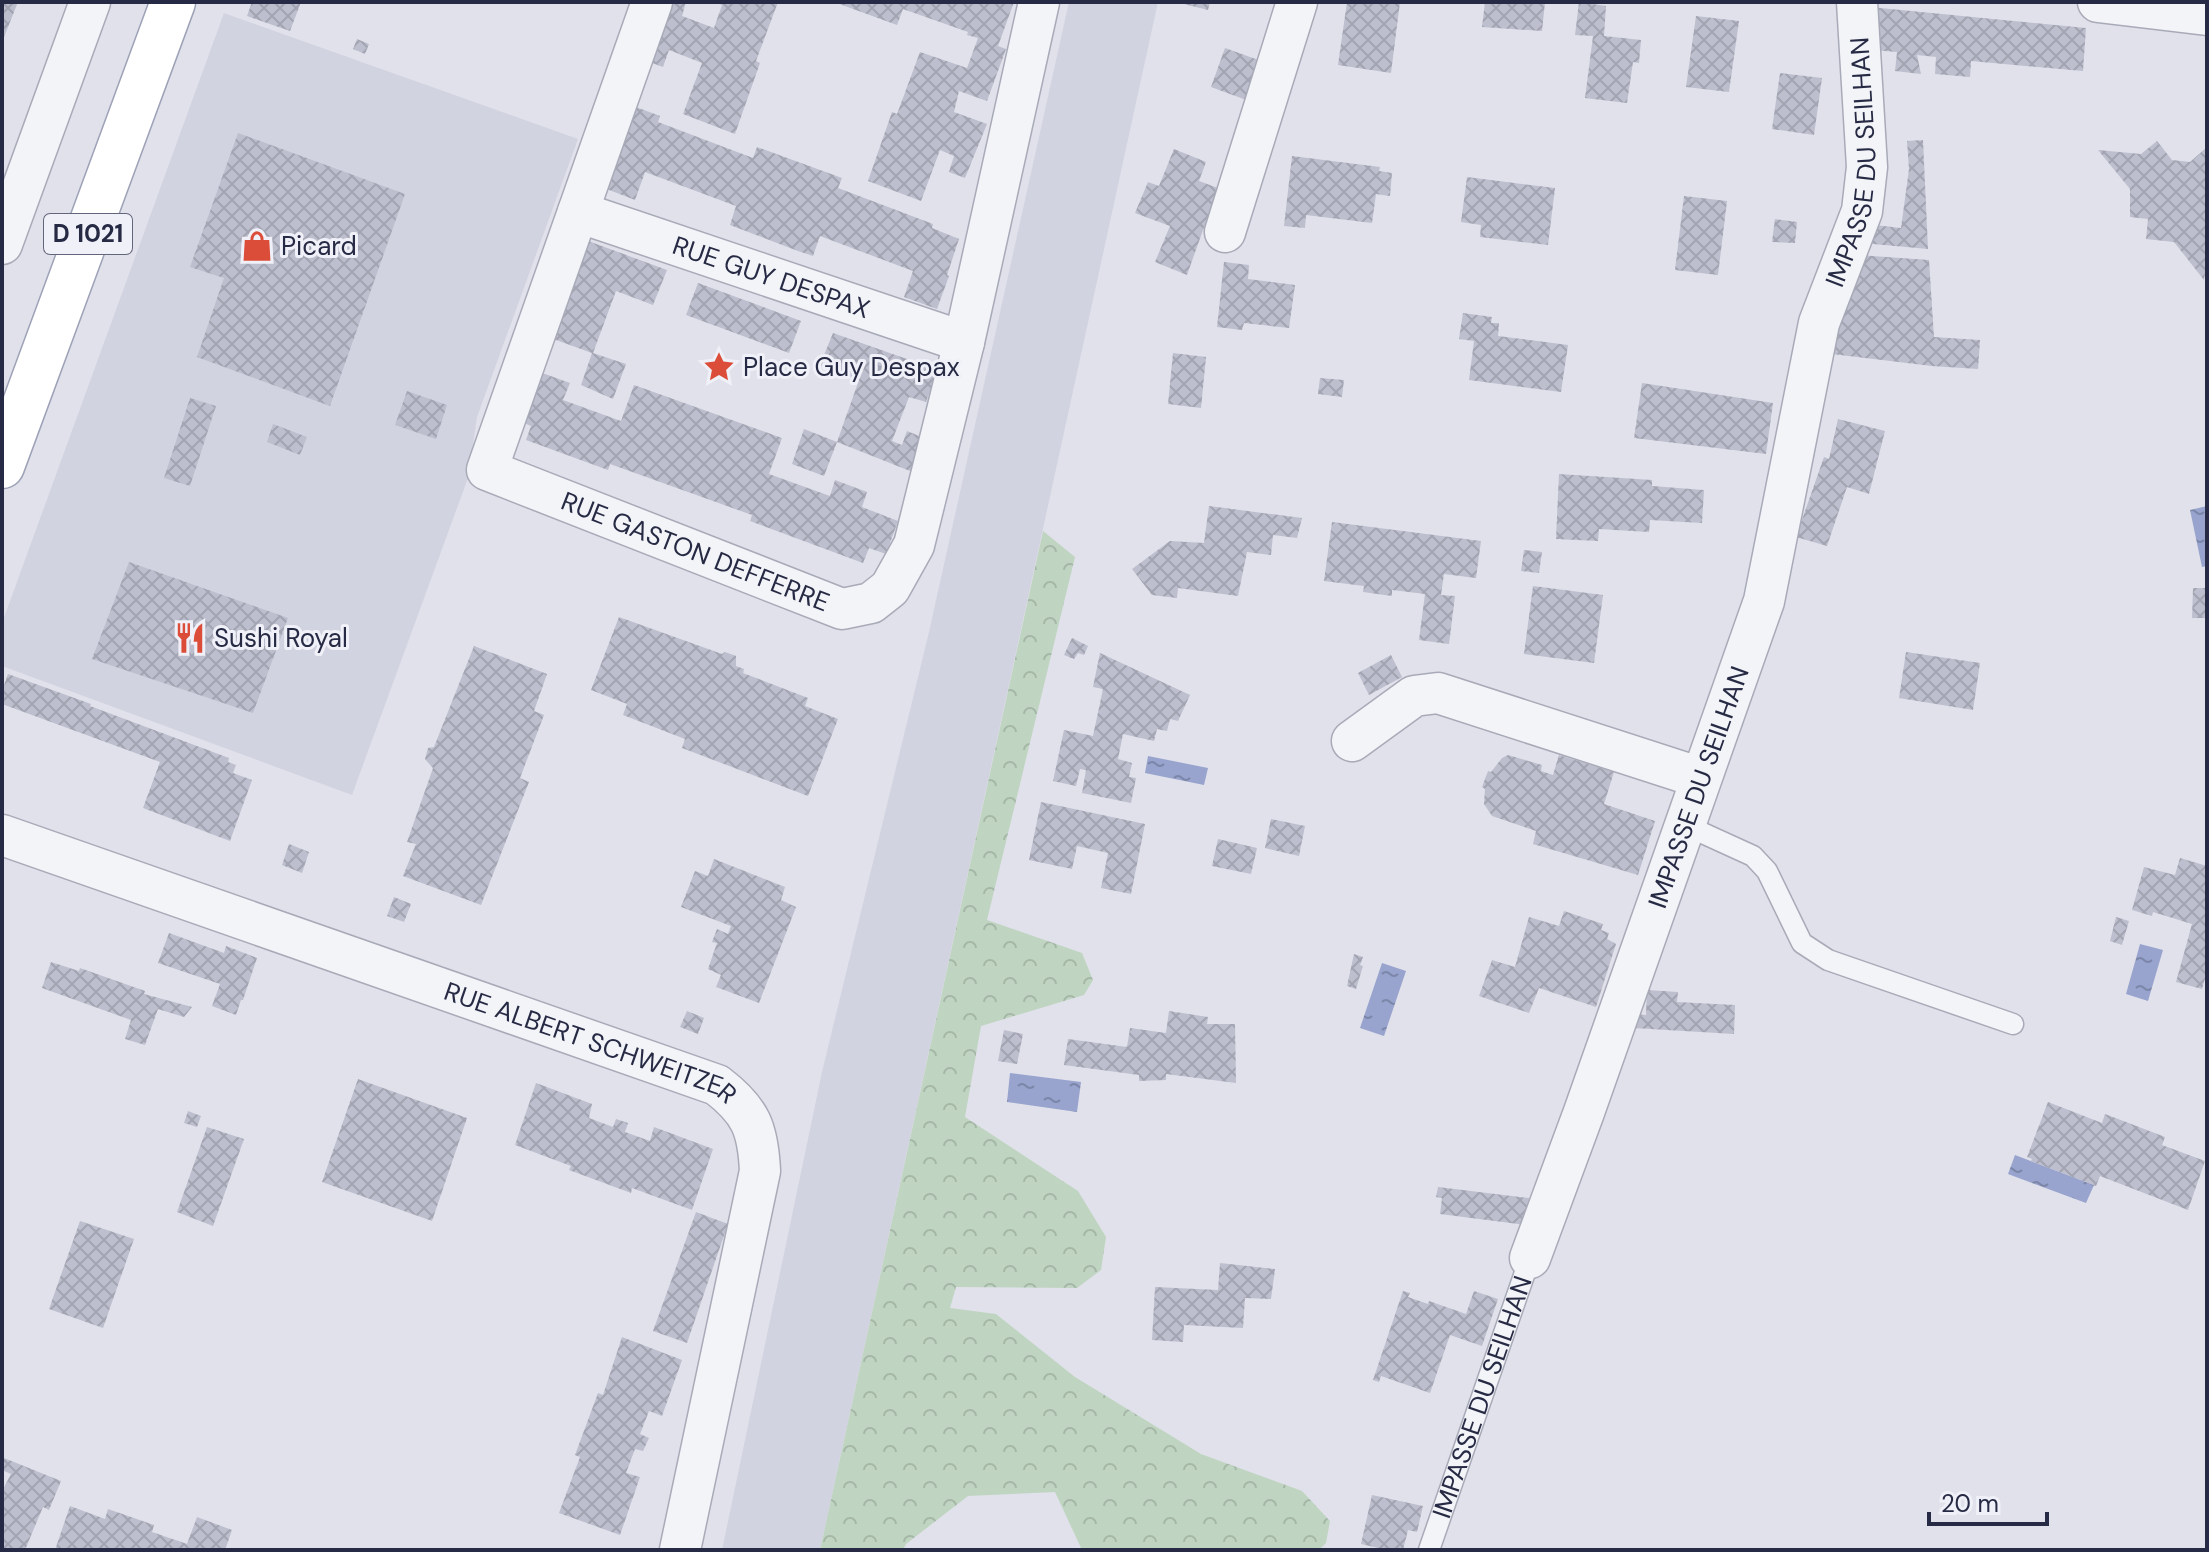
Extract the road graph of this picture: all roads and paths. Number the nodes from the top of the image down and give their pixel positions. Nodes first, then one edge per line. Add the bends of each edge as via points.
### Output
1 (90, 2) edge
2 (173, 2) edge
3 (652, 2) edge
4 (1039, 2) edge
5 (1297, 2) edge
6 (1857, 2) edge
7 (2098, 2) edge
8 (2207, 15) edge
9 (578, 212) junction
10 (1225, 232) dead end
11 (2, 244) edge
12 (964, 342) junction
13 (2, 466) edge
14 (1352, 741) dead end
15 (1701, 778) junction
16 (1685, 825) junction
17 (2, 835) edge
18 (2013, 1024) dead end
19 (1530, 1258) joint
20 (680, 1550) edge
21 (1429, 1550) edge

1 - 11 street
2 - 13 main road, D 1021
3 - 9 street, RUE GASTON DEFFERRE
4 - 12 street, RUE GASTON DEFFERRE
5 - 10 street
6 - 15 street, IMPASSE DU SEILHAN via 1867,167 1862,211 1819,323 1764,601
7 - 8 street
9 - 12 street, RUE GUY DESPAX
9 - 12 street, RUE GASTON DEFFERRE via 487,470 842,609 871,603 890,588 914,545
14 - 15 street via 1414,696 1438,693
15 - 16 street, IMPASSE DU SEILHAN
16 - 18 lane via 1753,856 1767,871 1802,943 1828,960
16 - 19 street, IMPASSE DU SEILHAN
17 - 20 street, RUE ALBERT SCHWEITZER via 717,1085 737,1100 759,1142 760,1171
19 - 21 lane, IMPASSE DU SEILHAN

